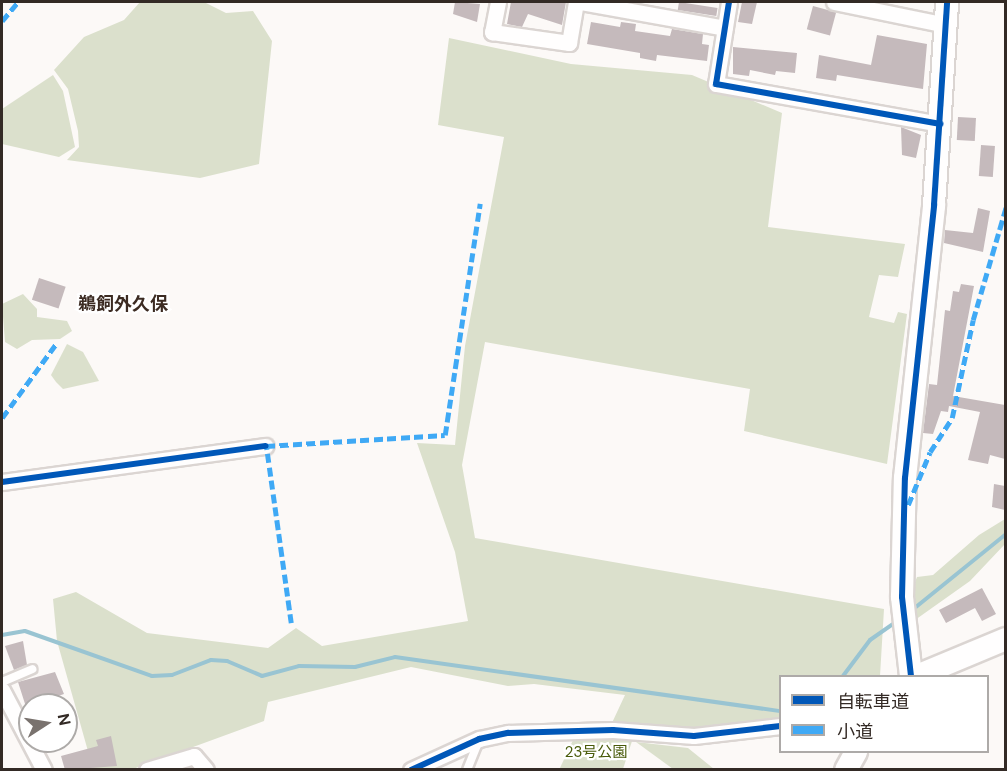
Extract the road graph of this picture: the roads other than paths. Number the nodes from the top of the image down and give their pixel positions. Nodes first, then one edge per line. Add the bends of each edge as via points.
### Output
1 (498, 2) edge
2 (576, 2) edge
3 (581, 2) edge
4 (729, 2) edge
5 (834, 2) edge
6 (947, 2) edge
7 (946, 25) junction
8 (724, 28) junction
9 (940, 124) junction
10 (266, 446) dead end
11 (2, 482) edge
12 (1005, 639) edge
13 (32, 669) dead end
14 (911, 675) edge
15 (919, 675) edge
16 (2, 682) edge
17 (2, 690) edge
18 (779, 726) edge
19 (479, 739) junction
20 (855, 753) edge
21 (44, 770) edge
22 (147, 770) edge
23 (206, 770) edge
24 (411, 770) edge
25 (467, 770) edge
26 (846, 770) edge

1 - 2 street via 492,32 569,44
3 - 8 street
4 - 8 street
5 - 7 street
6 - 7 street
7 - 9 street
8 - 9 street via 716,84
9 - 14 street via 906,478 903,616
10 - 11 street
12 - 15 street
13 - 16 lane
17 - 21 street
18 - 19 street via 694,736 569,730
19 - 24 street
19 - 25 lane
20 - 26 street
22 - 23 street via 194,756

